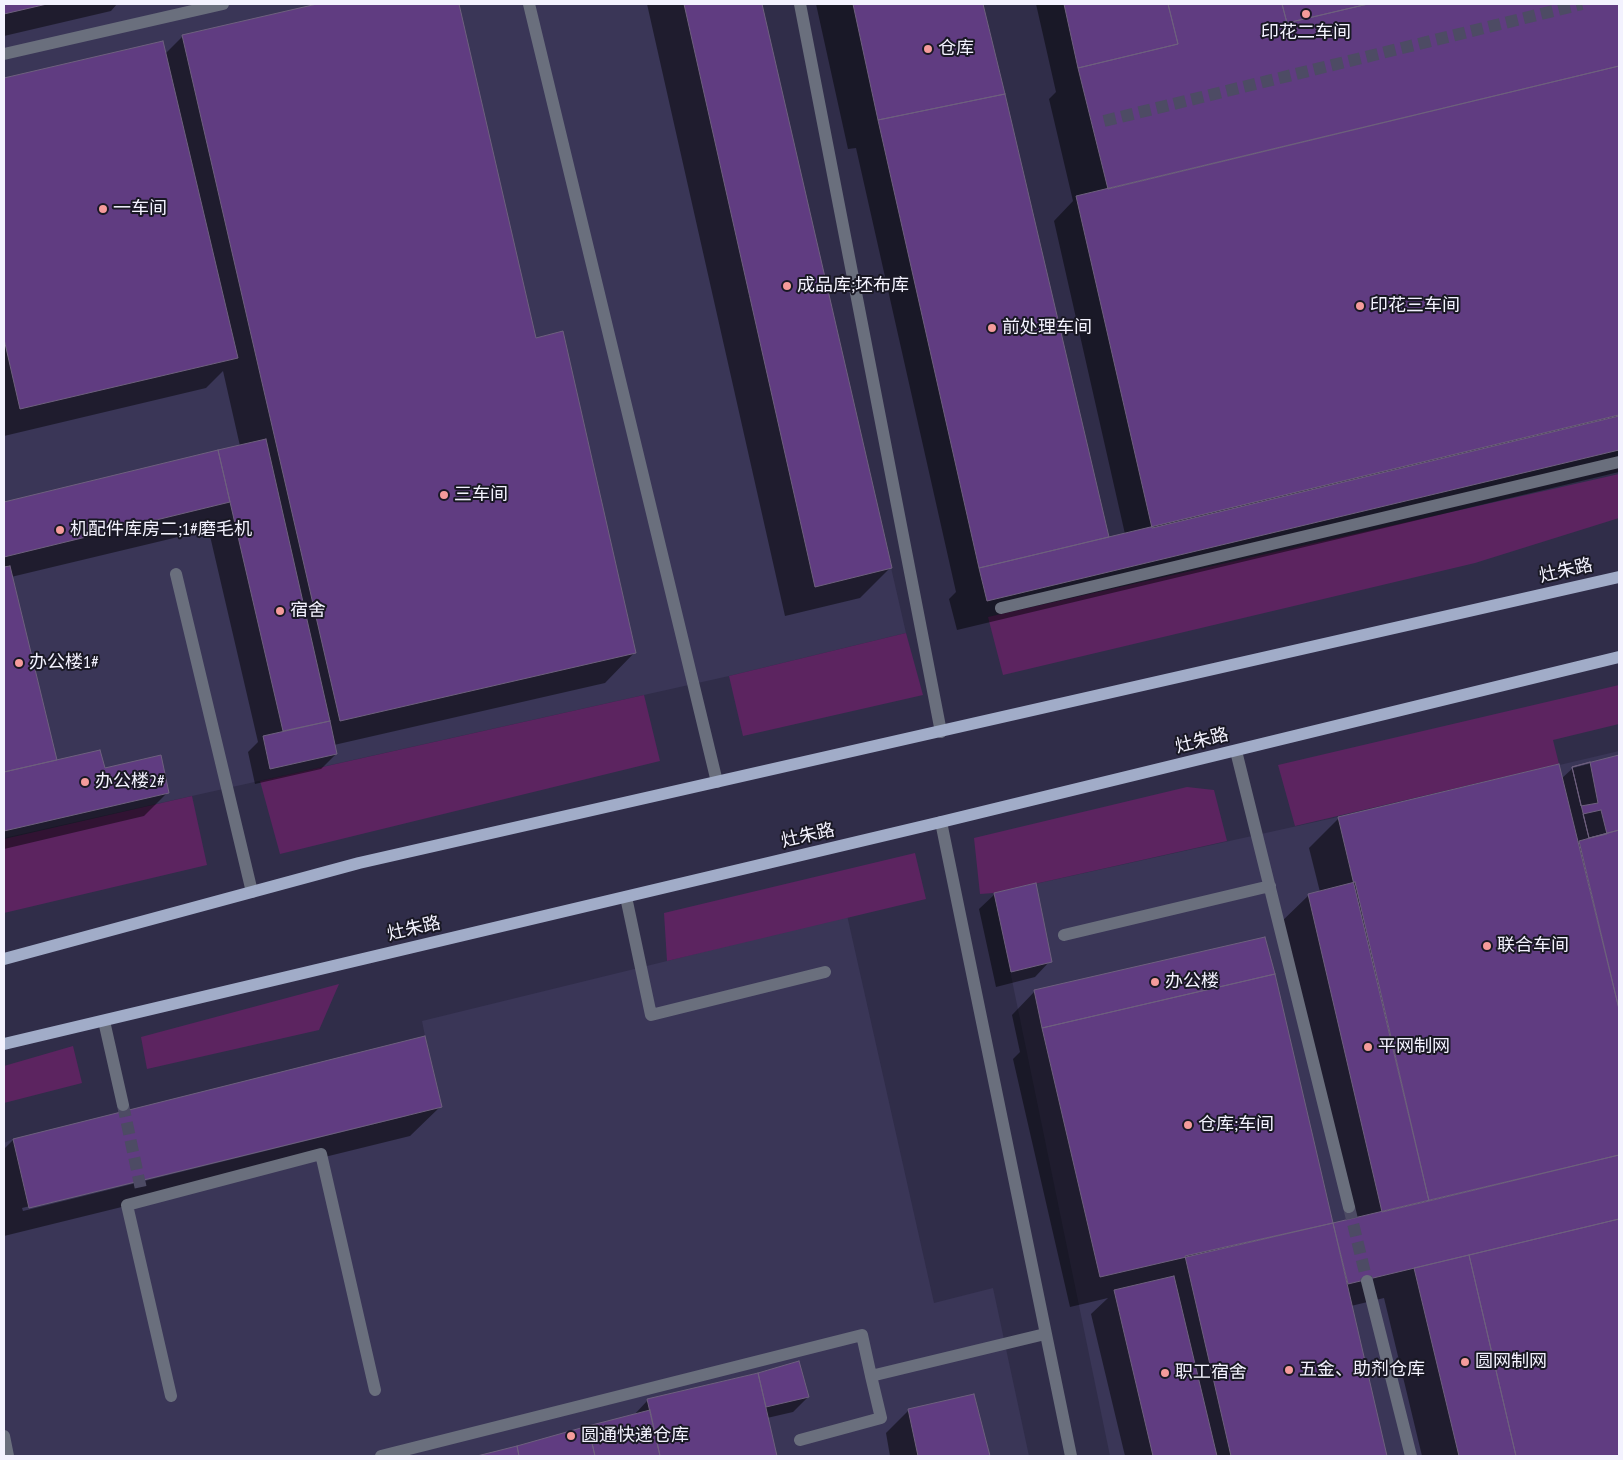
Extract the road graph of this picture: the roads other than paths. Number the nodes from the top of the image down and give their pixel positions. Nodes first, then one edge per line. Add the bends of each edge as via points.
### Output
1 (224, 4) edge
2 (529, 4) edge
3 (800, 4) edge
4 (4, 54) edge
5 (1619, 462) edge
6 (176, 574) dead end
7 (1619, 577) edge
8 (1001, 608) dead end
9 (1619, 657) edge
10 (942, 732) junction
11 (1236, 751) junction
12 (717, 782) junction
13 (941, 822) junction
14 (1270, 886) junction
15 (252, 892) junction
16 (626, 897) junction
17 (1064, 935) dead end
18 (4, 959) edge
19 (825, 972) dead end
20 (104, 1020) junction
21 (4, 1044) edge
22 (122, 1105) tunnel mouth
23 (1349, 1207) tunnel mouth
24 (1367, 1281) tunnel mouth
25 (1046, 1334) junction
26 (871, 1376) junction
27 (375, 1390) dead end
28 (172, 1396) dead end
29 (4, 1436) edge
30 (800, 1440) dead end
31 (8, 1456) edge
32 (381, 1456) edge
33 (1070, 1456) edge
34 (1411, 1456) edge

1 - 4 lane
2 - 12 lane
3 - 10 lane
5 - 8 lane
6 - 15 lane
7 - 10 main road, 灶朱路
9 - 11 main road, 灶朱路
10 - 12 main road, 灶朱路
11 - 13 main road, 灶朱路
11 - 14 lane
12 - 15 main road, 灶朱路 via 359,863
13 - 16 main road, 灶朱路
13 - 25 lane
14 - 17 lane
14 - 23 lane
15 - 18 main road, 灶朱路
16 - 19 lane via 651,1015
16 - 20 main road, 灶朱路
20 - 21 main road, 灶朱路
20 - 22 lane
24 - 34 lane
25 - 26 lane
25 - 33 lane
26 - 30 lane via 881,1418
26 - 32 lane via 862,1335
27 - 28 lane via 321,1154 143,1195 127,1205
29 - 31 lane

